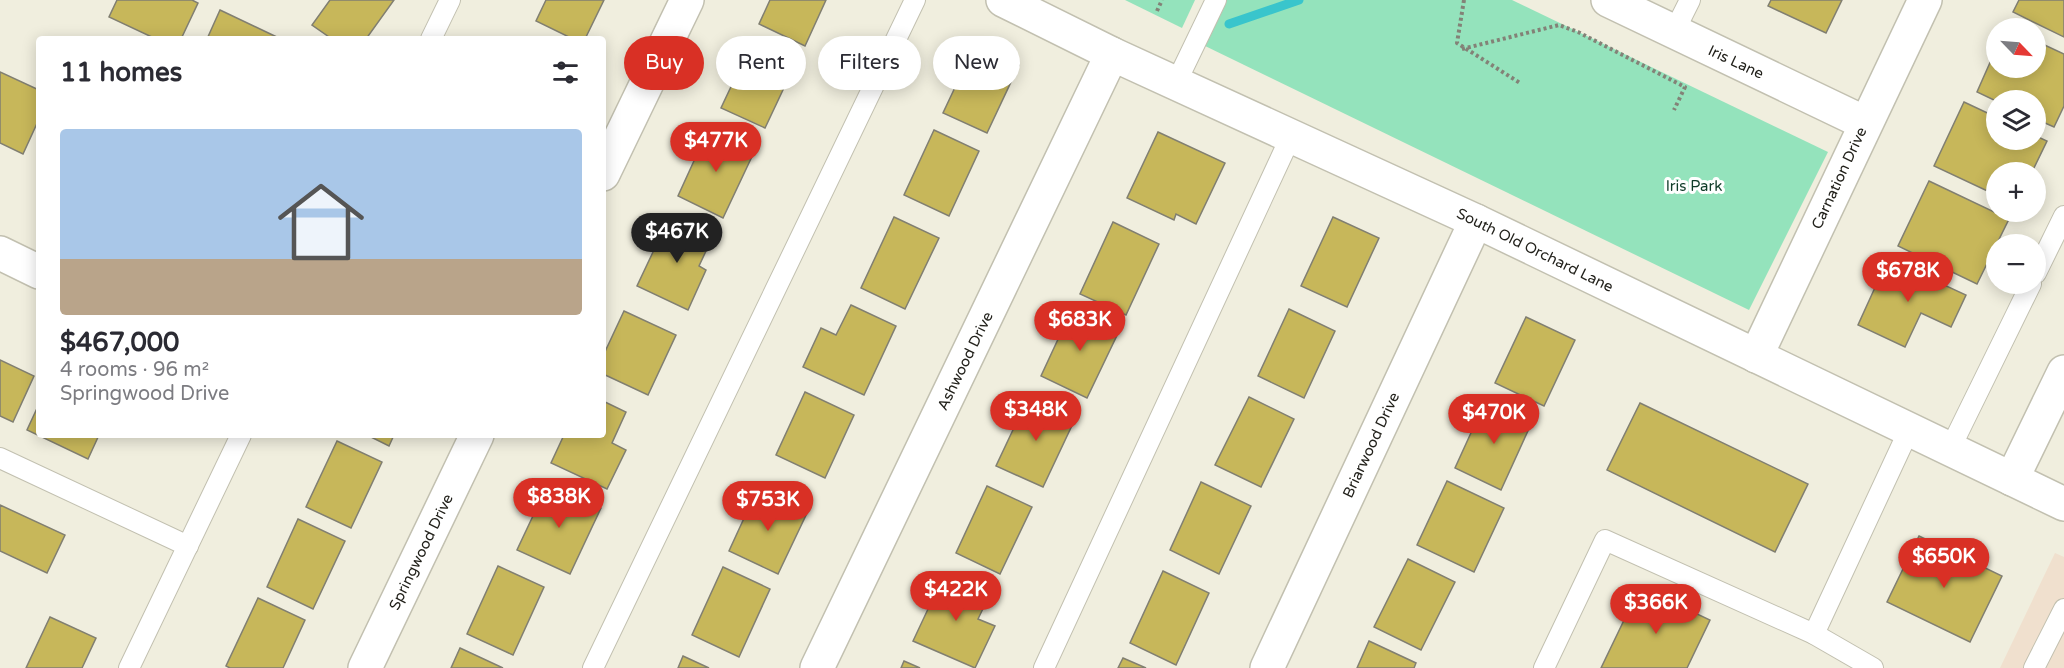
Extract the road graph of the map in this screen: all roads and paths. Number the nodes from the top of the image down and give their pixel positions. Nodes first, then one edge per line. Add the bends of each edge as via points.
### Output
1 (450, 0) edge
2 (687, 0) edge
3 (915, 0) edge
4 (1003, 0) edge
5 (1162, 0) edge
6 (1216, 0) edge
7 (1464, 0) edge
8 (1608, 0) edge
9 (1690, 0) edge
10 (1925, 0) edge
11 (1157, 11) dead end
12 (1674, 32) junction
13 (432, 36) edge
14 (1462, 49) junction
15 (1112, 54) junction
16 (1176, 83) junction
17 (1520, 83) dead end
18 (1674, 110) dead end
19 (1865, 123) junction
20 (1291, 136) junction
21 (606, 168) edge
22 (2064, 216) edge
23 (1476, 221) junction
24 (0, 253) edge
25 (2046, 253) edge
26 (36, 271) edge
27 (2026, 294) edge
28 (1756, 356) junction
29 (2064, 372) edge
30 (1909, 430) junction
31 (240, 438) edge
32 (476, 438) edge
33 (1950, 449) junction
34 (0, 458) edge
35 (2012, 479) junction
36 (2064, 504) edge
37 (188, 546) junction
38 (2063, 615) edge
39 (1814, 634) junction
40 (129, 668) edge
41 (365, 668) edge
42 (593, 668) edge
43 (817, 668) edge
44 (1044, 668) edge
45 (1267, 668) edge
46 (1544, 668) edge
47 (1873, 668) edge
48 (2034, 668) edge

1 - 13 lane
2 - 21 street
3 - 42 lane
4 - 15 street, South Old Orchard Lane
5 - 11 path
6 - 16 lane
7 - 14 path via 1457,43
8 - 12 street, Iris Lane
9 - 12 lane
10 - 19 street, Carnation Drive
12 - 19 street, Iris Lane
14 - 17 path
14 - 18 path via 1559,25 1685,87
15 - 16 street, South Old Orchard Lane
15 - 43 street, Ashwood Drive
16 - 20 street, South Old Orchard Lane
19 - 28 street, Carnation Drive
20 - 23 street, South Old Orchard Lane
20 - 44 lane
22 - 25 lane
23 - 28 street, South Old Orchard Lane
23 - 45 street, Briarwood Drive
24 - 26 street
27 - 33 lane
28 - 30 street, South Old Orchard Lane
29 - 35 street
30 - 33 street, South Old Orchard Lane
30 - 39 lane
31 - 37 lane
32 - 41 street, Springwood Drive
33 - 35 street, South Old Orchard Lane
34 - 37 lane
35 - 36 street, South Old Orchard Lane
37 - 40 lane
38 - 48 lane
39 - 46 lane via 1605,540
39 - 47 lane

